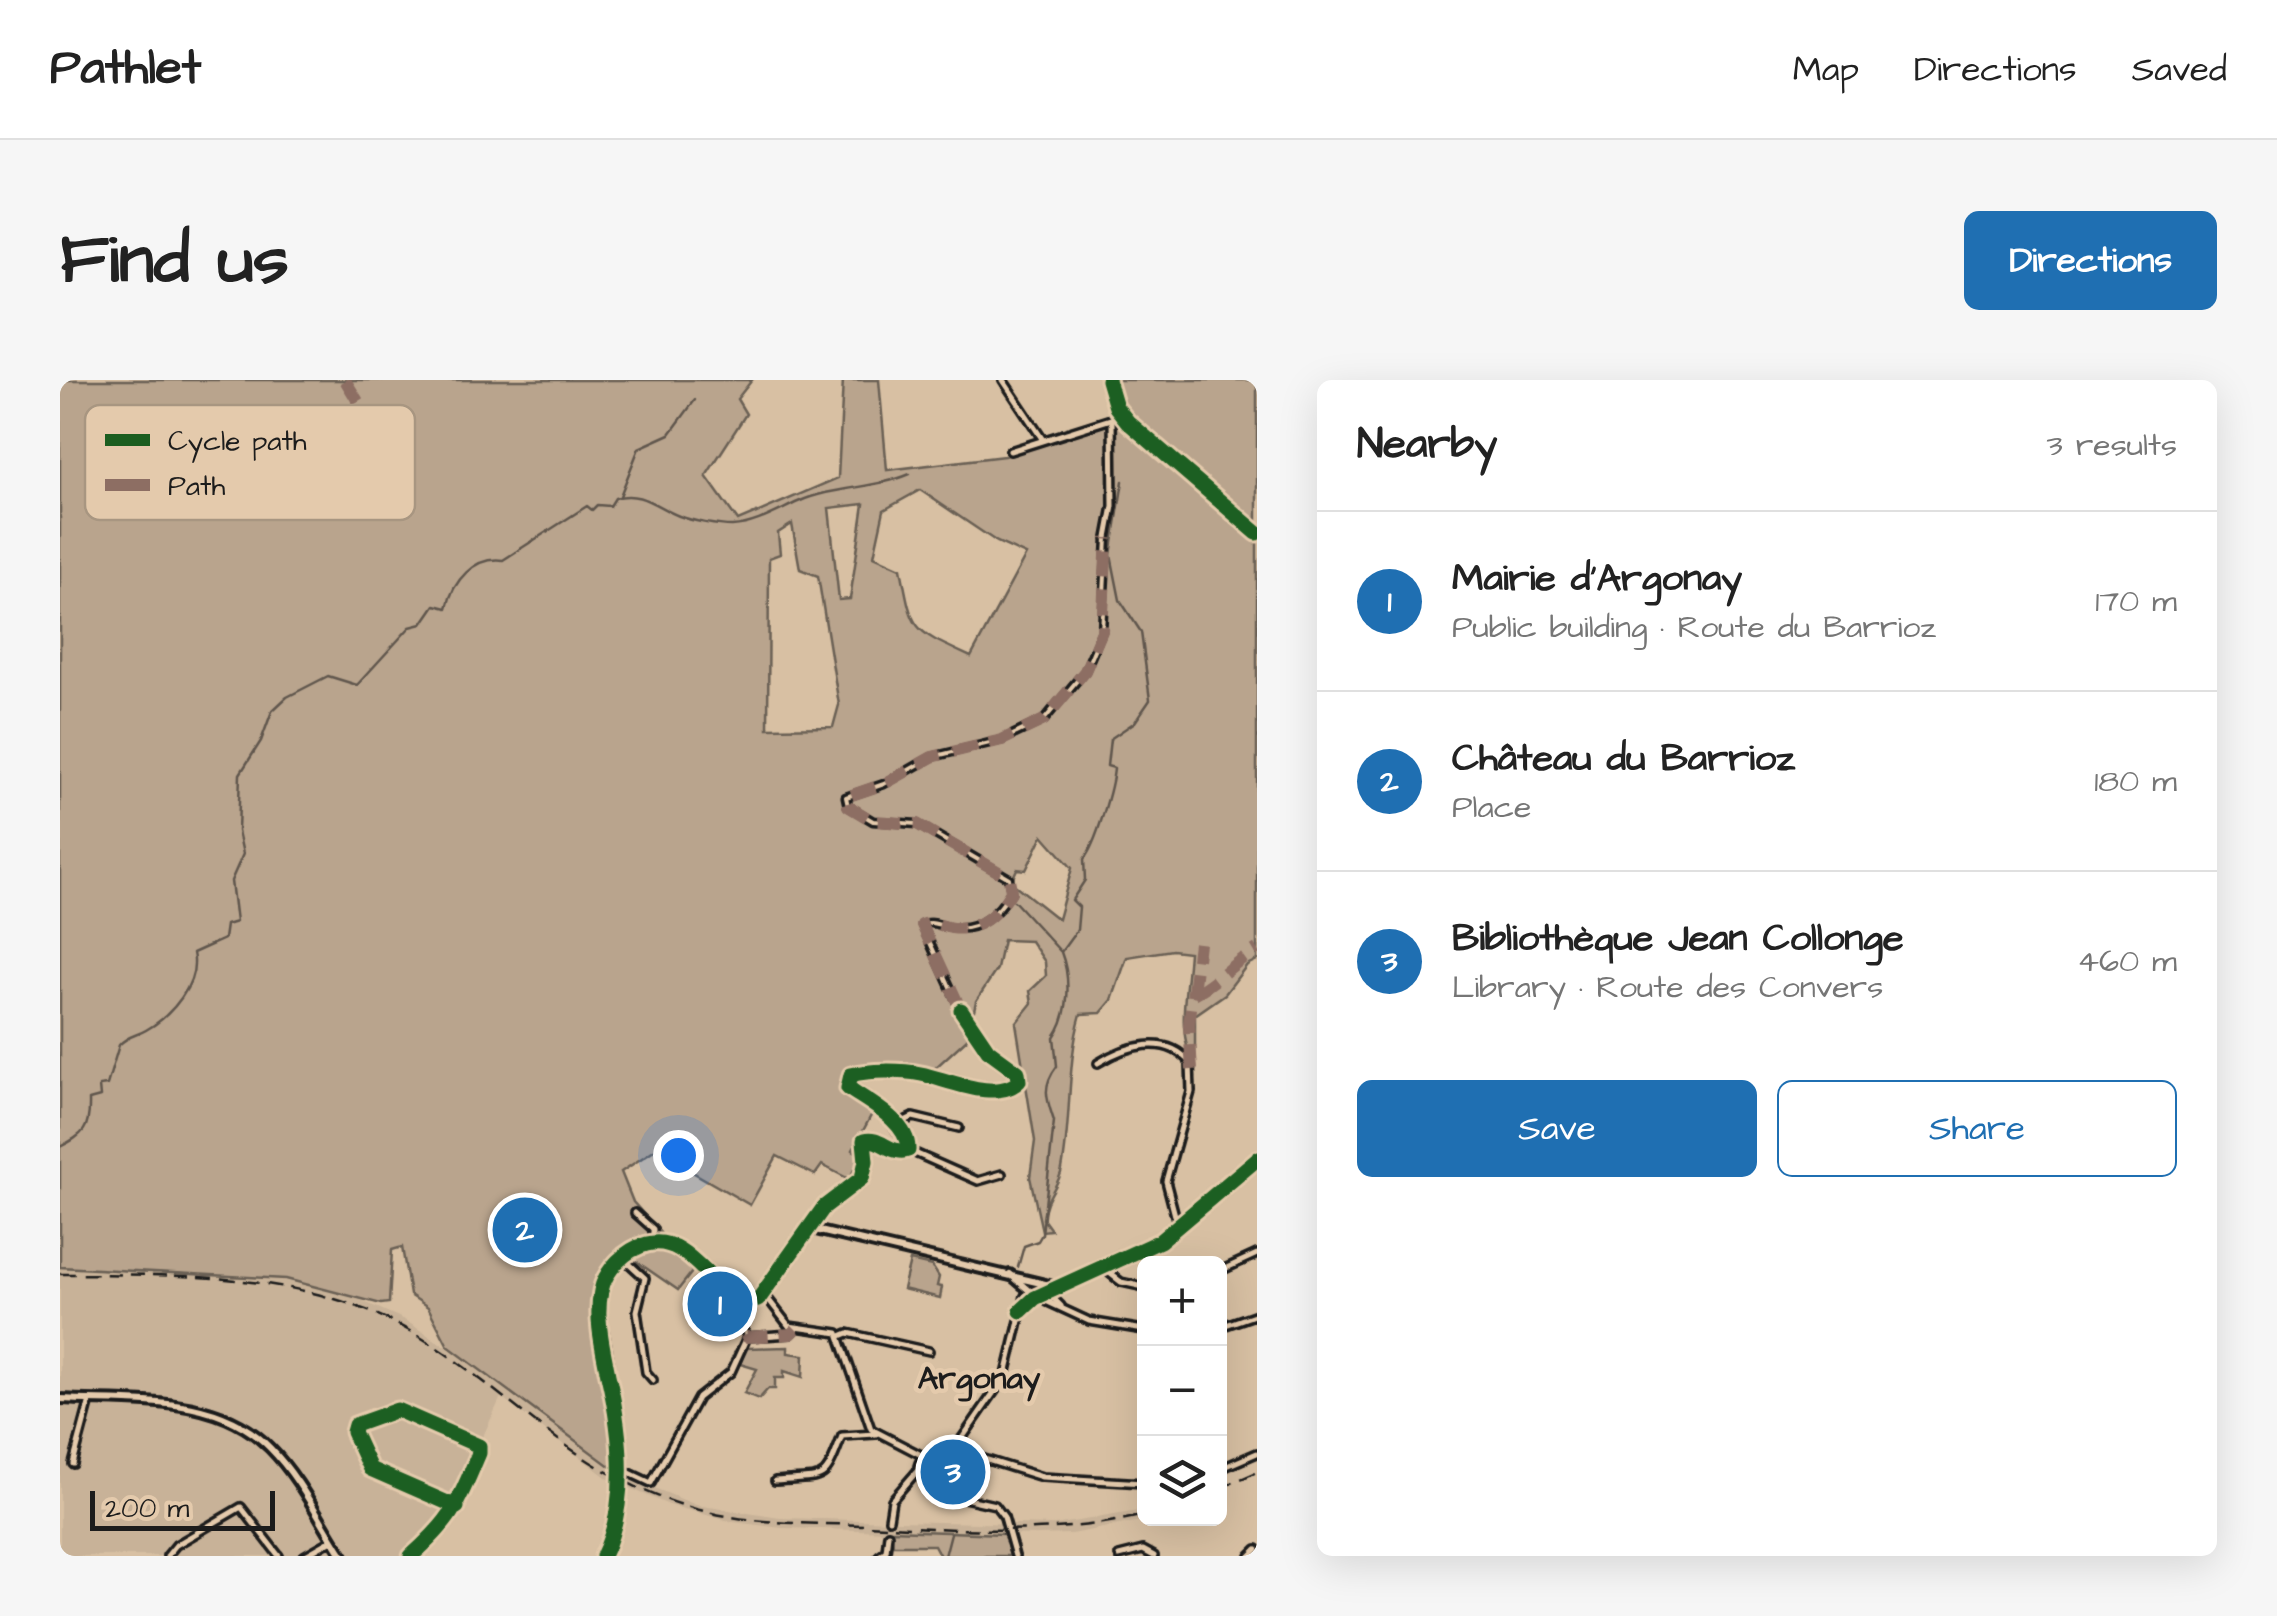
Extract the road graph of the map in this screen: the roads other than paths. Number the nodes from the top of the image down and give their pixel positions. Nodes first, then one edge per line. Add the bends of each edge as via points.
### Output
1 (1004, 380) edge
2 (1108, 380) edge
3 (1122, 414) junction
4 (1112, 418) junction
5 (1044, 441) junction
6 (1010, 451) dead end
7 (1257, 533) edge
8 (1108, 538) joint
9 (961, 1010) joint
10 (1098, 1063) dead end
11 (896, 1126) junction
12 (959, 1128) dead end
13 (908, 1150) junction
14 (1257, 1159) edge
15 (1002, 1174) dead end
16 (635, 1213) dead end
17 (1178, 1228) junction
18 (811, 1229) junction
19 (654, 1243) junction
20 (1257, 1254) edge
21 (622, 1257) junction
22 (1100, 1267) junction
23 (1227, 1268) edge
24 (1006, 1272) junction
25 (1137, 1285) edge
26 (1045, 1289) junction
27 (765, 1294) junction
28 (1032, 1295) junction
29 (748, 1301) junction
30 (1061, 1306) junction
31 (1257, 1314) edge
32 (1227, 1324) edge
33 (1137, 1329) edge
34 (796, 1330) junction
35 (747, 1336) junction
36 (841, 1336) junction
37 (929, 1351) dead end
38 (653, 1380) dead end
39 (60, 1399) edge
40 (90, 1400) junction
41 (876, 1434) junction
42 (961, 1442) junction
43 (911, 1450) junction
44 (954, 1451) junction
45 (1257, 1453) edge
46 (980, 1456) junction
47 (931, 1458) junction
48 (73, 1464) dead end
49 (1227, 1466) edge
50 (619, 1468) junction
51 (918, 1468) junction
52 (939, 1472) junction
53 (925, 1478) junction
54 (775, 1481) dead end
55 (909, 1482) junction
56 (1137, 1483) edge
57 (948, 1494) junction
58 (456, 1507) junction
59 (889, 1519) dead end
60 (888, 1534) dead end
61 (332, 1540) junction
62 (1257, 1549) edge
63 (167, 1556) edge
64 (279, 1556) edge
65 (304, 1556) edge
66 (342, 1556) edge
67 (411, 1556) edge
68 (602, 1556) edge
69 (879, 1556) edge
70 (1014, 1556) edge
71 (1119, 1556) edge
72 (1154, 1556) edge
73 (1250, 1556) edge

1 - 5 street
2 - 3 street
3 - 4 street
3 - 7 street
4 - 5 street
4 - 8 street
5 - 6 street
8 - 9 street via 1102,631 1084,671 1044,720 1002,740 932,757 846,797 848,806 872,821 917,824 1009,878 1011,892 987,920 960,928 922,925
9 - 11 street via 1019,1081 1010,1088 976,1088 914,1073 850,1075 848,1088
10 - 17 street via 1122,1049 1164,1046 1190,1063 1190,1092 1166,1181
11 - 12 street via 913,1116
11 - 13 street
13 - 15 street via 978,1182
13 - 18 street via 864,1141 862,1178 829,1203
14 - 17 street
16 - 19 street via 652,1227
17 - 22 street
18 - 24 street
18 - 27 street
19 - 21 street
19 - 29 street via 682,1252
20 - 23 street
21 - 38 street via 645,1278 637,1312
21 - 50 street via 602,1286
22 - 25 street
22 - 26 street
24 - 26 street
24 - 28 street
26 - 28 street
26 - 30 street
27 - 29 street
27 - 34 street via 777,1316
28 - 30 street
28 - 42 street via 1021,1311 1006,1375
29 - 35 street via 740,1320
30 - 33 street via 1090,1320
31 - 32 street
34 - 35 street
34 - 36 street
35 - 50 street via 731,1372 698,1398 651,1482
36 - 37 street
36 - 41 street
39 - 40 street
40 - 48 street
40 - 61 street via 190,1406 247,1428 279,1458
41 - 43 street
41 - 54 street via 842,1436 828,1474
42 - 44 street
42 - 46 street
43 - 47 street
43 - 51 street
44 - 46 street
44 - 47 street
44 - 52 street
45 - 49 street
46 - 56 street via 1042,1477
47 - 51 street
47 - 52 street
50 - 68 street via 615,1524
51 - 53 street
51 - 55 street
52 - 53 street
52 - 57 street
53 - 55 street
53 - 57 street
55 - 59 street via 892,1500
57 - 70 street via 998,1508
58 - 58 street via 477,1444 395,1409 355,1424 370,1469
58 - 67 street via 450,1521
60 - 69 street
61 - 65 street
61 - 66 street
62 - 73 street
63 - 64 street via 241,1507
71 - 72 street via 1143,1550

